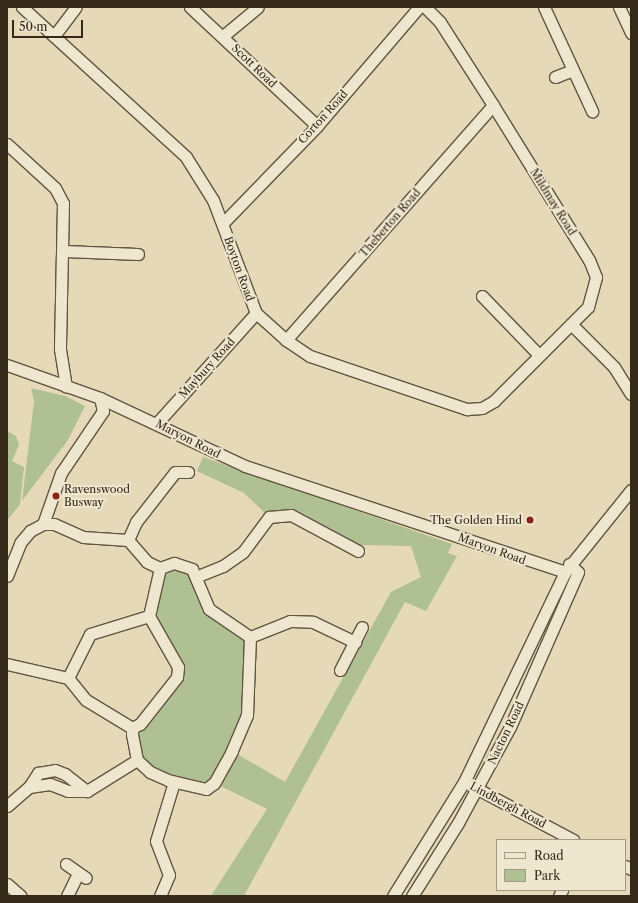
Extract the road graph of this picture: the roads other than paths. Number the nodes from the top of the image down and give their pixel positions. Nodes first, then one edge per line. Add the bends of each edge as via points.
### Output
1 (22, 7) edge
2 (76, 7) edge
3 (190, 7) edge
4 (258, 7) edge
5 (419, 7) edge
6 (425, 7) edge
7 (544, 7) edge
8 (619, 7) edge
9 (631, 33) edge
10 (54, 36) junction
11 (222, 36) junction
12 (573, 70) junction
13 (555, 77) dead end
14 (493, 105) junction
15 (592, 111) dead end
16 (317, 126) junction
17 (7, 144) edge
18 (223, 223) junction
19 (64, 251) junction
20 (138, 254) dead end
21 (482, 296) dead end
22 (256, 313) junction
23 (571, 324) junction
24 (286, 340) junction
25 (540, 355) junction
26 (7, 365) edge
27 (66, 386) junction
28 (631, 394) edge
29 (100, 398) junction
30 (157, 423) junction
31 (188, 472) dead end
32 (631, 490) edge
33 (43, 524) junction
34 (128, 540) junction
35 (358, 551) dead end
36 (160, 568) junction
37 (567, 568) junction
38 (7, 576) edge
39 (198, 576) junction
40 (149, 616) junction
41 (362, 627) dead end
42 (250, 637) junction
43 (355, 642) junction
44 (7, 664) edge
45 (340, 670) dead end
46 (68, 678) junction
47 (132, 728) junction
48 (133, 763) junction
49 (174, 782) junction
50 (464, 782) junction
51 (29, 787) junction
52 (478, 789) junction
53 (87, 790) junction
54 (7, 806) edge
55 (571, 839) edge
56 (66, 864) dead end
57 (7, 884) edge
58 (21, 896) edge
59 (67, 896) edge
60 (160, 896) edge
61 (393, 896) edge
62 (412, 896) edge

1 - 10 street, Boyton Road
2 - 10 street
3 - 11 street, Scott Road
4 - 11 street
5 - 16 street, Corton Road
6 - 14 street, Mildmay Road via 440,22
7 - 12 street
8 - 9 street
10 - 18 street, Boyton Road via 186,157 201,177
11 - 16 street, Scott Road
12 - 13 street
12 - 15 street
14 - 23 street, Mildmay Road via 589,260 596,277 588,307
14 - 24 street, Theberton Road
16 - 18 street, Corton Road
17 - 19 street via 55,188 66,214
18 - 22 street, Boyton Road
19 - 20 street
19 - 27 street via 60,349
21 - 25 street
22 - 24 street, Boyton Road
22 - 30 street, Maybury Road
23 - 25 street, Boyton Road
23 - 28 street via 614,367
24 - 25 street, Boyton Road via 310,356 468,409 482,408 494,401
26 - 27 street, Maryon Road
27 - 29 street, Maryon Road
29 - 30 street, Maryon Road
29 - 33 street via 103,411 61,473
30 - 37 street, Maryon Road via 245,466
31 - 34 street via 175,472 136,522
32 - 37 street, Nacton Road
33 - 34 street via 54,524 83,537
33 - 38 street via 30,531 20,543
34 - 36 street via 147,562
35 - 39 street via 291,515 269,517 243,552 223,566
36 - 39 street via 174,563 185,564
36 - 40 street
37 - 50 street, Nacton Road
37 - 52 street, Nacton Road via 578,572 510,727
39 - 42 street via 202,597 209,609
40 - 46 street via 90,634
40 - 47 street via 178,667 177,677 140,724
41 - 43 street
42 - 43 street via 290,621 313,622
42 - 49 street via 247,715 232,751 214,783 206,789
43 - 45 street
44 - 46 street
46 - 47 street via 86,700
47 - 48 street
48 - 49 street
48 - 53 street
49 - 60 street via 156,841 169,875
50 - 52 street, Lindbergh Road
50 - 61 street, Nacton Road
51 - 53 street via 50,784 68,791
51 - 53 street via 38,773 55,770
51 - 54 street
52 - 55 street, Lindbergh Road
52 - 62 street, Nacton Road
56 - 59 street via 82,875
57 - 58 street

